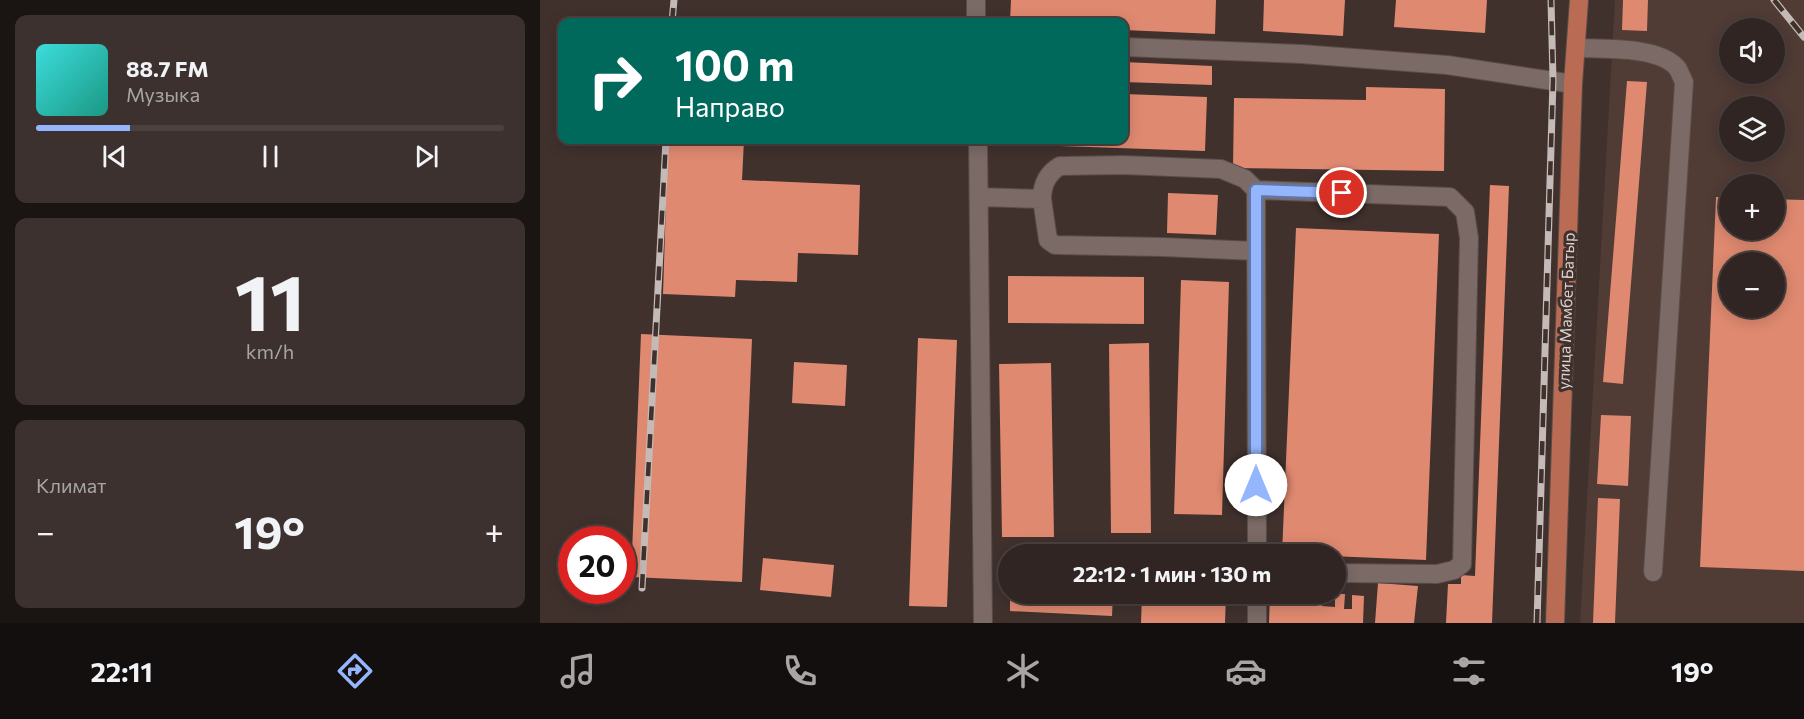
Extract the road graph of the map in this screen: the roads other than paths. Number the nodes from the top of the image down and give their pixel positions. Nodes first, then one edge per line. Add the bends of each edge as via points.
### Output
1 (976, 0) edge
2 (1579, 0) edge
3 (976, 18) edge
4 (1128, 47) edge
5 (1576, 48) junction
6 (1573, 84) junction
7 (978, 144) edge
8 (1256, 190) junction
9 (980, 197) junction
10 (1042, 199) junction
11 (1256, 251) junction
12 (1257, 544) edge
13 (1653, 572) dead end
14 (1346, 573) edge
15 (1257, 604) edge
16 (983, 623) edge
17 (1257, 623) edge
18 (1556, 623) edge

1 - 3 street
2 - 5 main road, улица Мамбет Батыр
4 - 6 street via 1447,65
5 - 6 main road, улица Мамбет Батыр
5 - 13 street via 1649,52 1677,68 1684,82
6 - 18 main road, улица Мамбет Батыр
7 - 9 street
8 - 10 street via 1245,179 1221,169 1060,166 1046,180
8 - 11 street
8 - 14 street via 1449,197 1465,212 1469,238 1462,564 1437,574
9 - 10 street
9 - 16 street
10 - 11 street via 1048,240 1054,245
11 - 12 street
15 - 17 street

